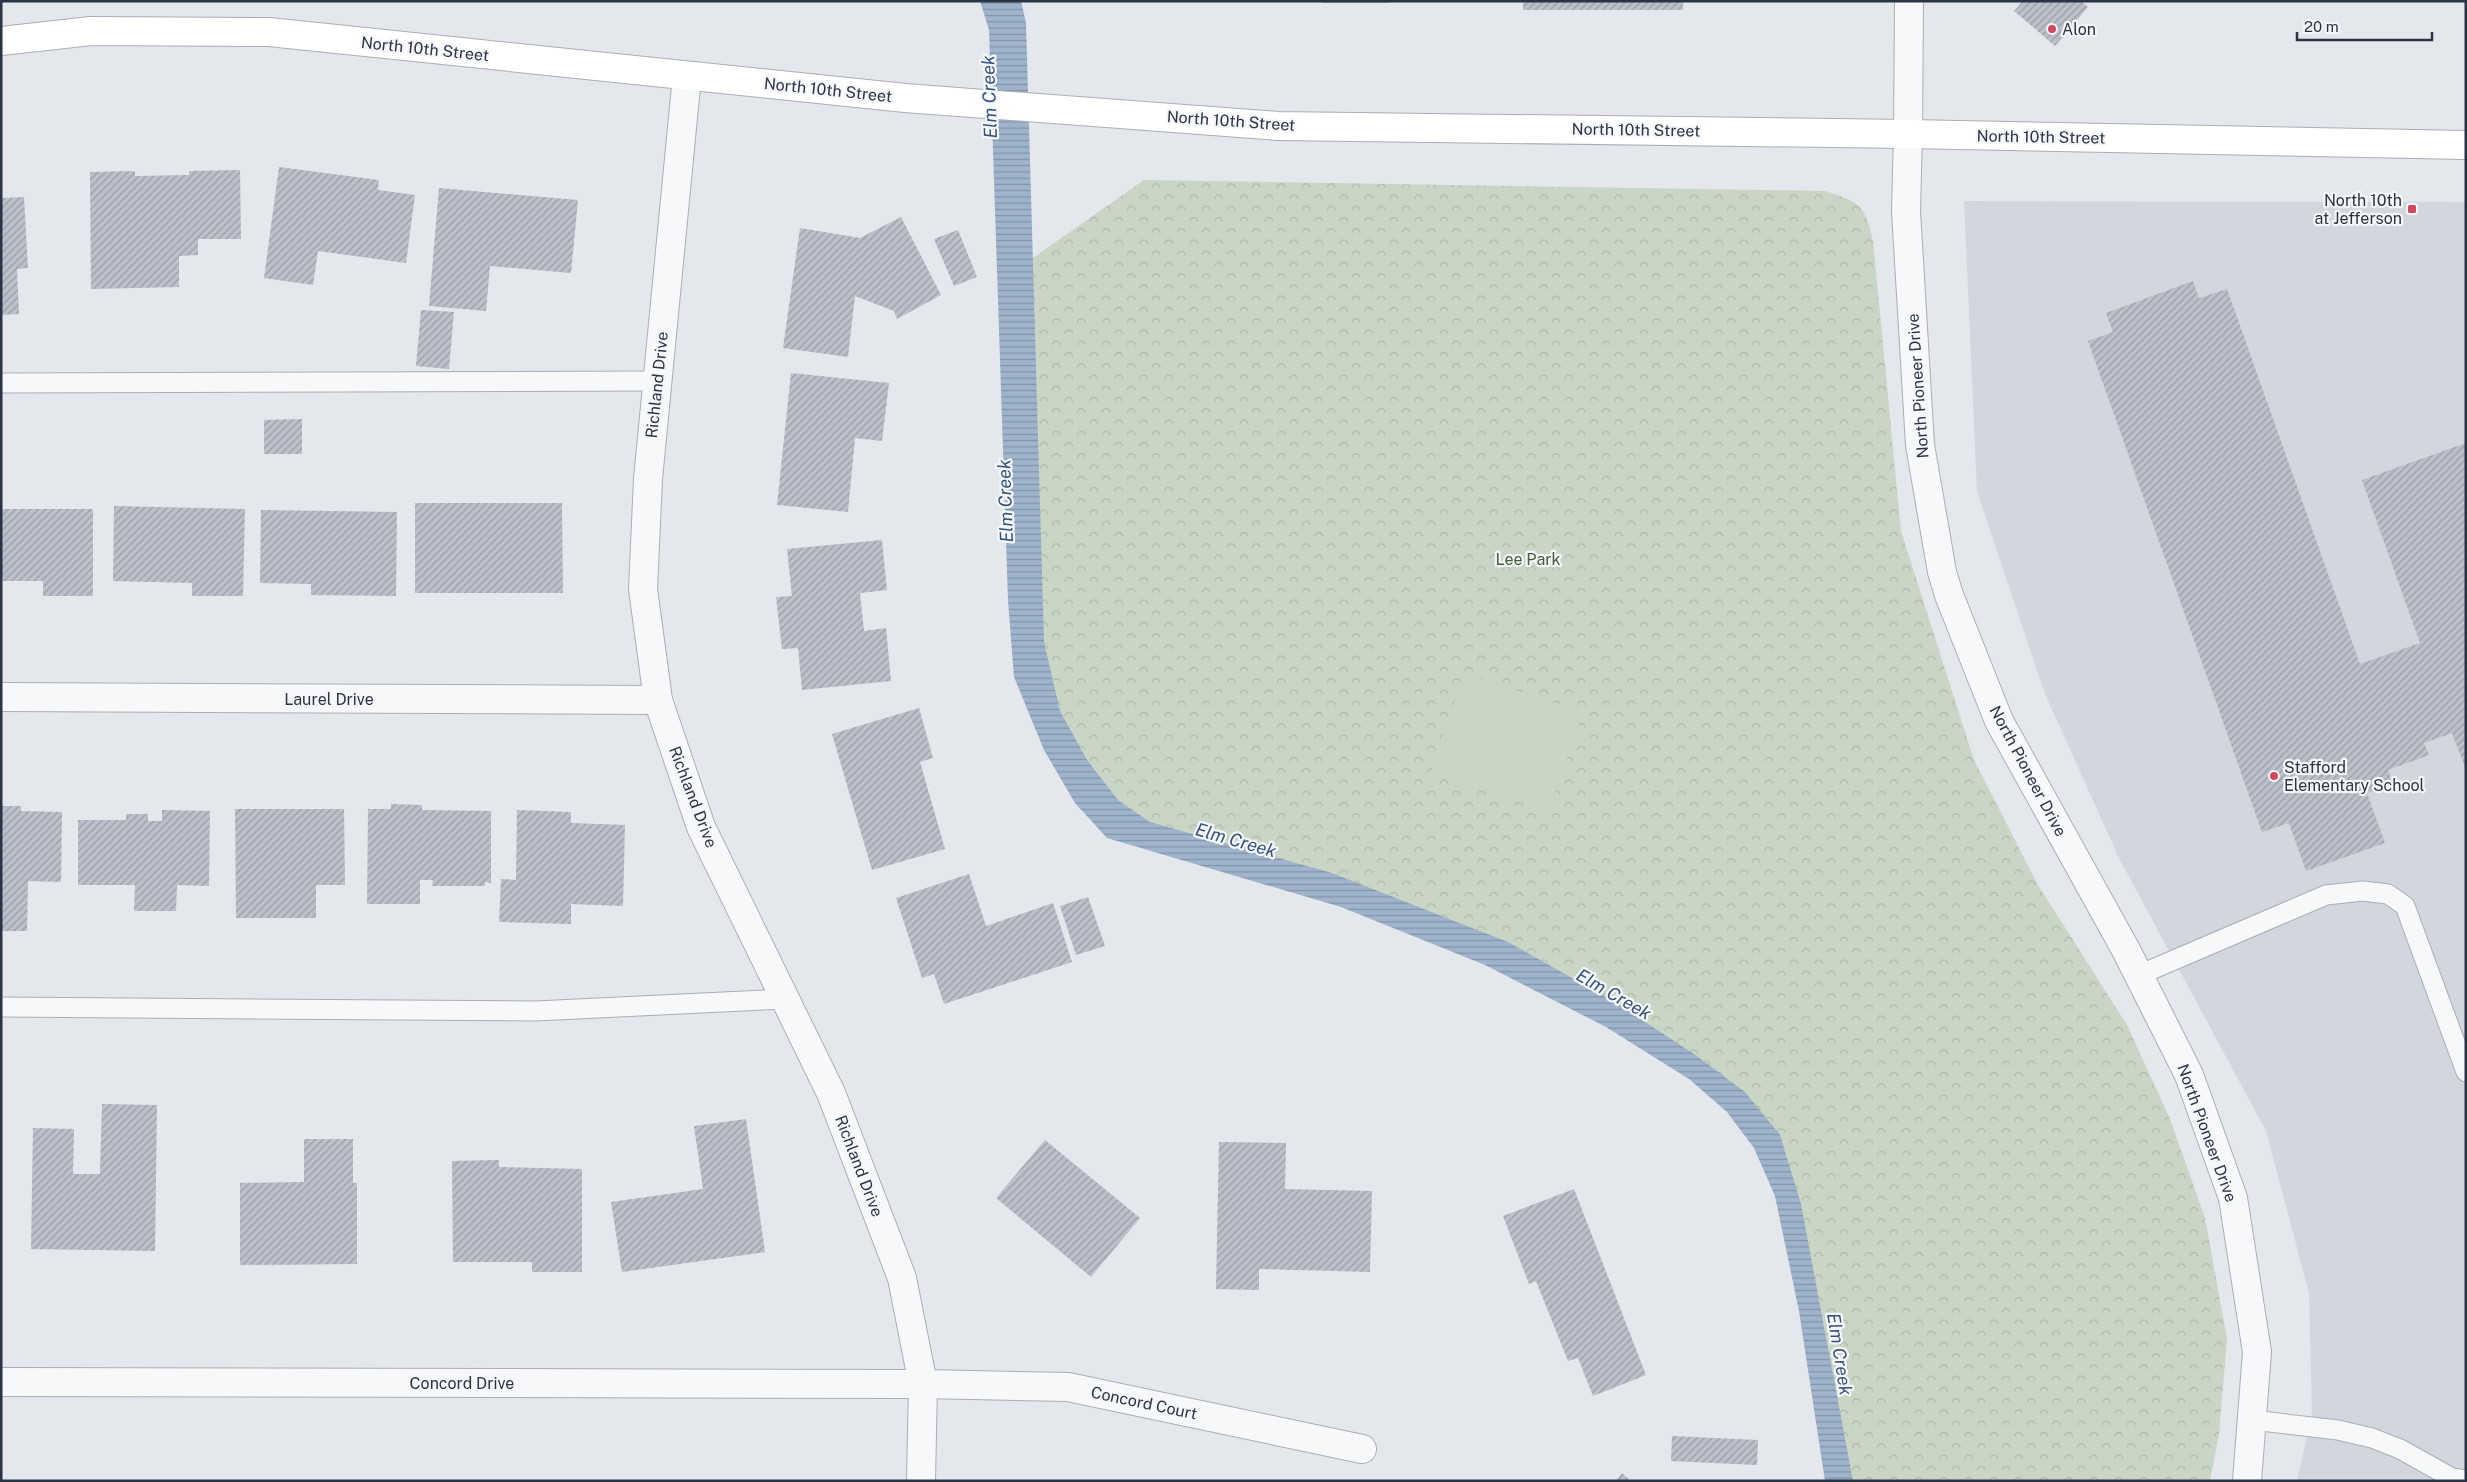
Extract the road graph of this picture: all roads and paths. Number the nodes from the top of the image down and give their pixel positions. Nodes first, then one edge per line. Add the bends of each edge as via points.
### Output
1 (1909, 1) edge
2 (1, 41) edge
3 (687, 76) junction
4 (1908, 134) junction
5 (2466, 145) edge
6 (658, 380) junction
7 (1, 383) edge
8 (1, 697) edge
9 (658, 700) junction
10 (2139, 975) junction
11 (785, 999) junction
12 (1, 1007) edge
13 (2466, 1072) edge
14 (1, 1382) edge
15 (923, 1384) junction
16 (2252, 1420) junction
17 (1362, 1450) dead end
18 (2466, 1480) edge
19 (920, 1481) edge
20 (2247, 1481) edge

1 - 4 street, North Pioneer Drive
2 - 3 main road, North 10th Street via 91,31 269,32
3 - 4 main road, North 10th Street via 905,98 1278,126
3 - 6 street, Richland Drive
4 - 5 main road, North 10th Street
4 - 10 street, North Pioneer Drive via 1906,211 1920,446 1942,572 1999,721
6 - 7 lane
6 - 9 street, Richland Drive via 648,479 643,589
8 - 9 street, Laurel Drive
9 - 11 street, Richland Drive via 701,827
10 - 13 lane via 2326,895 2363,891 2388,894 2405,906
10 - 16 street, North Pioneer Drive via 2189,1075 2233,1198 2257,1352
11 - 12 lane via 536,1011
11 - 15 street, Richland Drive via 831,1093 902,1278
14 - 15 street, Concord Drive
15 - 17 street, Concord Court via 1068,1388
15 - 19 street, Richland Drive
16 - 18 lane via 2338,1430 2372,1438 2400,1449 2452,1478
16 - 20 street, North Pioneer Drive

